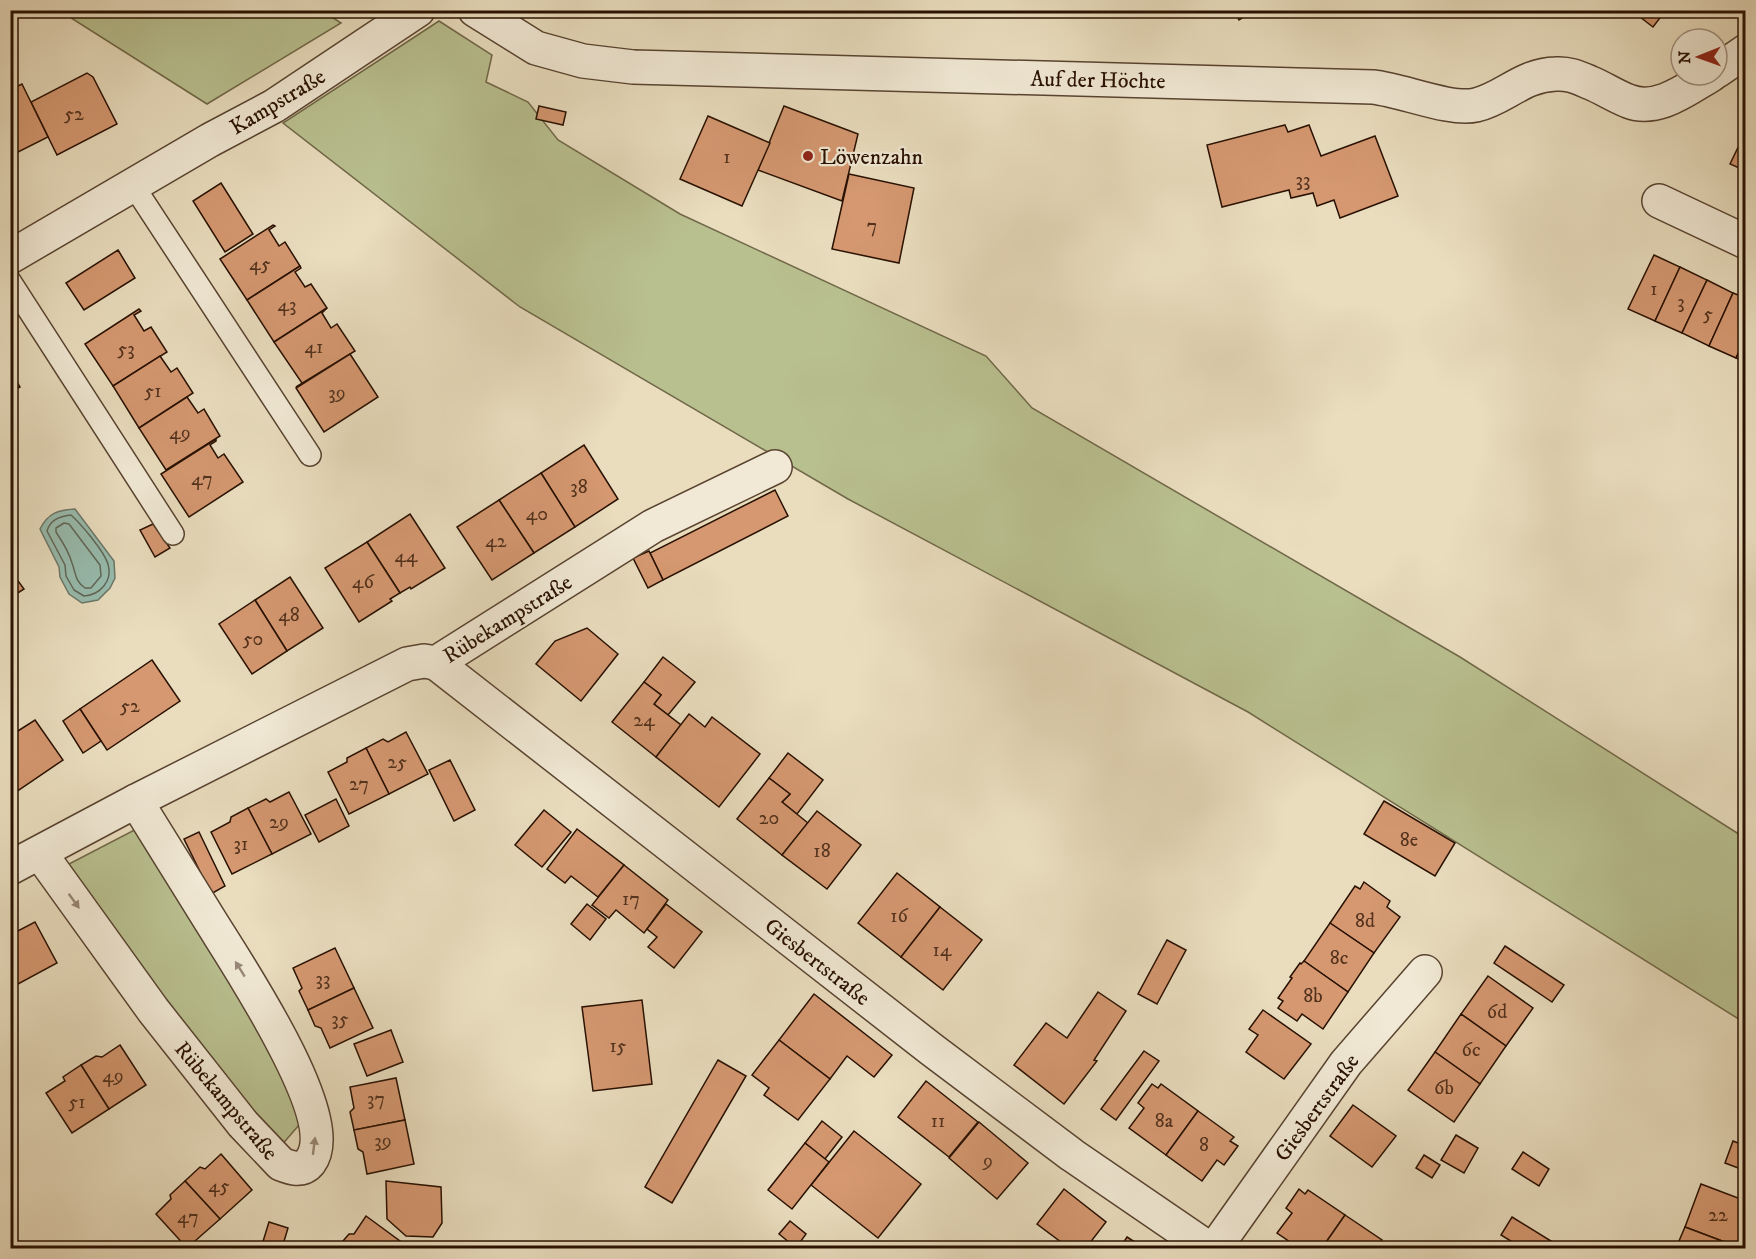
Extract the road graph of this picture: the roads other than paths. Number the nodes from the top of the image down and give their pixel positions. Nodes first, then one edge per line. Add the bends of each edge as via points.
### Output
1 (418, 10) edge
2 (475, 10) edge
3 (1746, 51) edge
4 (1729, 63) edge
5 (1688, 87) edge
6 (133, 185) junction
7 (1659, 201) dead end
8 (1746, 242) edge
9 (10, 257) edge
10 (10, 281) edge
11 (310, 455) dead end
12 (775, 467) dead end
13 (173, 534) dead end
14 (436, 663) junction
15 (136, 801) junction
16 (40, 853) junction
17 (10, 868) edge
18 (1425, 972) dead end
19 (1208, 1248) edge
20 (1215, 1248) edge

1 - 6 street, Kampstraße via 274,106
2 - 5 street, Auf der Höchte via 536,48 583,61 633,66 1373,87 1467,106 1494,98 1518,83 1557,74 1572,75 1643,105 1658,103
3 - 4 street
6 - 9 street, Kampstraße
6 - 11 lane
7 - 8 street
10 - 13 lane
12 - 14 street, Rübekampstraße via 653,526
14 - 15 street, Rübekampstraße via 407,664
14 - 19 street, Giesbertstraße via 940,1056 1072,1155
15 - 16 street, Rübekampstraße
16 -> 15 street, Rübekampstraße via 153,1010 243,1124 281,1164 302,1168 313,1158 316,1132 293,1064 256,993
16 - 17 street, Rübekampstraße
18 - 20 street, Giesbertstraße via 1346,1064

